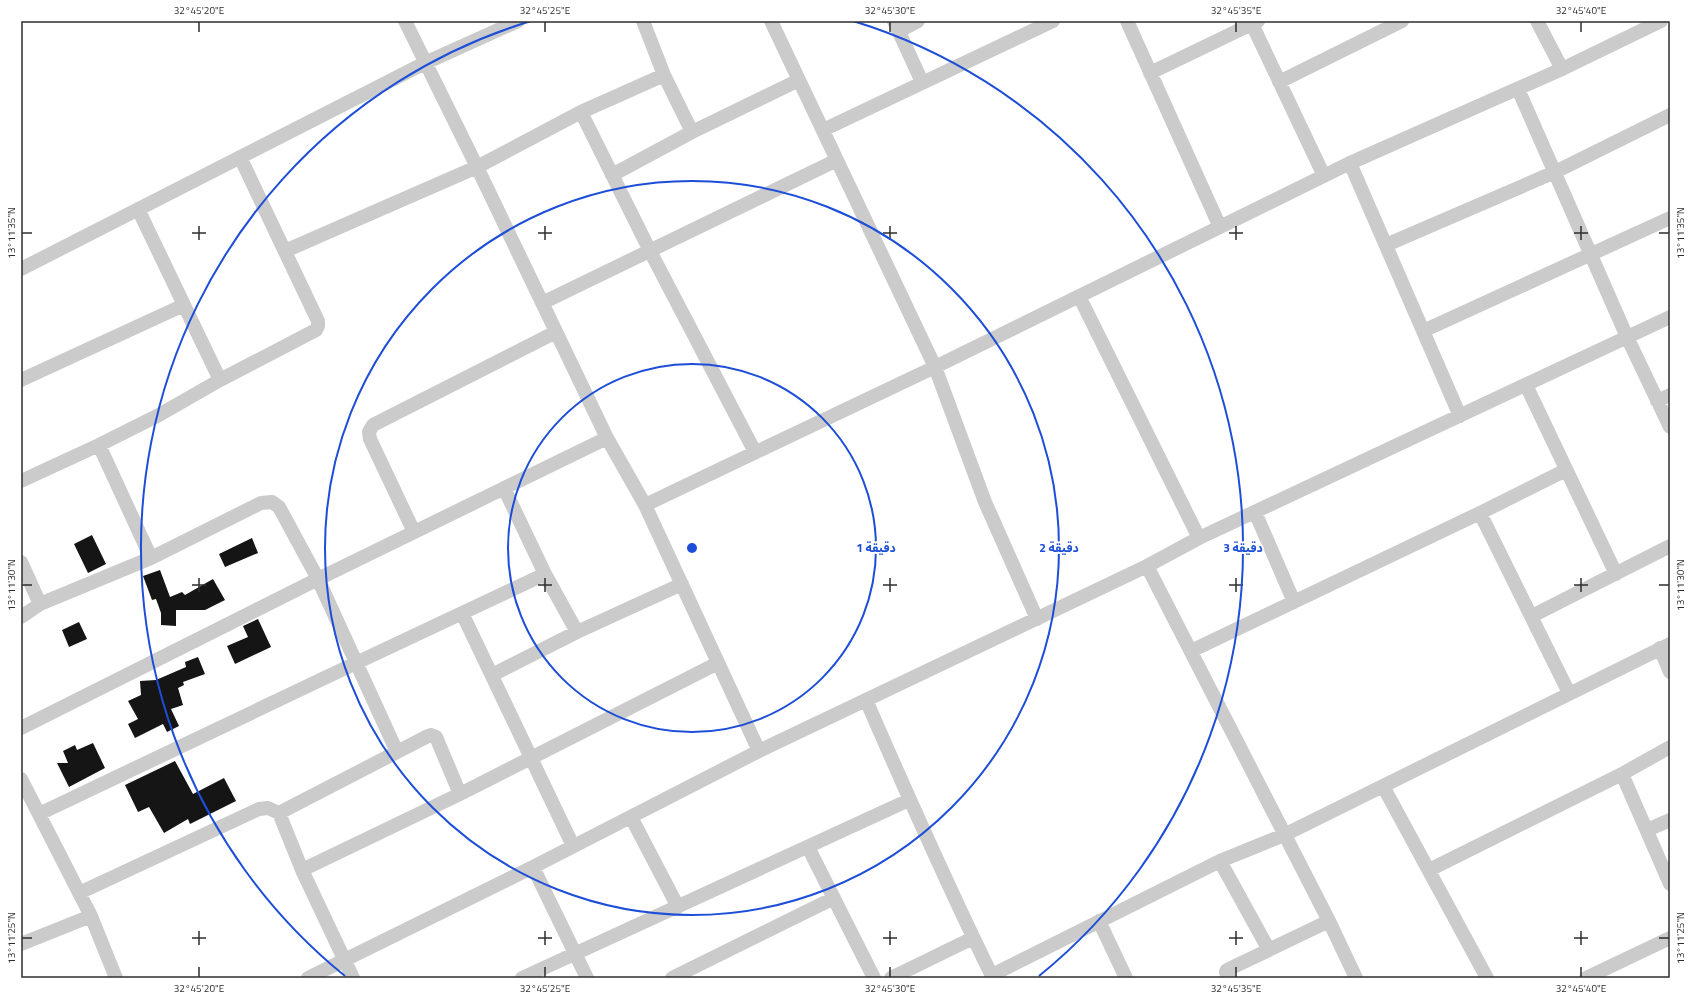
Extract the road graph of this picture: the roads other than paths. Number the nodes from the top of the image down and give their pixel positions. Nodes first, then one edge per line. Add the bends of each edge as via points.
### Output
1 (405, 21) edge
2 (518, 21) edge
3 (643, 21) edge
4 (771, 21) edge
5 (918, 21) edge
6 (1053, 21) edge
7 (1127, 21) edge
8 (1402, 21) edge
9 (1537, 21) edge
10 (1661, 21) edge
11 (1255, 23) edge
12 (896, 26) edge
13 (425, 63) junction
14 (1562, 69) junction
15 (1150, 73) junction
16 (664, 75) junction
17 (799, 80) junction
18 (922, 82) junction
19 (1279, 82) junction
20 (1518, 89) junction
21 (581, 112) junction
22 (1670, 115) edge
23 (823, 130) junction
24 (692, 132) junction
25 (240, 157) junction
26 (837, 160) junction
27 (1350, 163) junction
28 (477, 166) junction
29 (1555, 172) junction
30 (612, 175) junction
31 (1324, 176) junction
32 (138, 209) junction
33 (1670, 218) edge
34 (1220, 227) junction
35 (1386, 245) junction
36 (285, 251) junction
37 (650, 251) junction
38 (1590, 253) junction
39 (21, 269) edge
40 (1079, 296) junction
41 (542, 303) junction
42 (184, 305) junction
43 (1670, 317) edge
44 (1423, 330) junction
45 (556, 332) junction
46 (1627, 337) junction
47 (935, 367) junction
48 (21, 380) edge
49 (220, 380) junction
50 (1526, 385) junction
51 (1664, 398) edge
52 (1460, 416) junction
53 (1670, 427) edge
54 (607, 438) junction
55 (99, 445) junction
56 (755, 452) junction
57 (1566, 470) junction
58 (21, 481) edge
59 (504, 488) junction
60 (645, 505) junction
61 (1256, 512) junction
62 (1480, 513) junction
63 (414, 532) junction
64 (1199, 538) junction
65 (1670, 546) edge
66 (151, 558) junction
67 (21, 562) edge
68 (1147, 566) junction
69 (545, 574) junction
70 (1616, 574) junction
71 (318, 579) junction
72 (682, 584) junction
73 (1294, 602) junction
74 (40, 604) junction
75 (462, 613) junction
76 (1532, 616) junction
77 (21, 617) edge
78 (1037, 619) junction
79 (577, 632) junction
80 (1665, 646) edge
81 (1190, 651) junction
82 (356, 663) junction
83 (718, 663) junction
84 (1670, 672) edge
85 (492, 675) junction
86 (1569, 693) junction
87 (866, 700) junction
88 (21, 728) edge
89 (1670, 747) edge
90 (759, 751) junction
91 (397, 752) junction
92 (531, 758) junction
93 (1622, 774) junction
94 (21, 779) edge
95 (1383, 786) junction
96 (460, 794) junction
97 (910, 800) junction
98 (279, 813) junction
99 (39, 814) junction
100 (631, 817) junction
101 (1670, 820) edge
102 (1647, 830) junction
103 (1284, 835) junction
104 (573, 846) junction
105 (808, 847) junction
106 (1220, 861) junction
107 (533, 867) junction
108 (302, 870) junction
109 (1429, 870) junction
110 (1670, 884) edge
111 (79, 893) junction
112 (834, 898) junction
113 (678, 907) junction
114 (91, 916) junction
115 (1099, 921) junction
116 (1329, 921) junction
117 (973, 938) junction
118 (1670, 938) edge
119 (21, 944) edge
120 (1269, 950) junction
121 (576, 954) junction
122 (344, 960) junction
123 (992, 977) edge
124 (116, 978) edge
125 (308, 978) edge
126 (353, 978) edge
127 (522, 978) edge
128 (587, 978) edge
129 (672, 978) edge
130 (874, 978) edge
131 (891, 978) edge
132 (1126, 978) edge
133 (1229, 978) edge
134 (1356, 978) edge
135 (1487, 978) edge
136 (1586, 978) edge

1 - 13 street
2 - 13 street
3 - 16 street
4 - 17 street
5 - 12 street
6 - 18 street
7 - 15 street
8 - 19 street
9 - 14 street
10 - 14 street
11 - 15 street
11 - 19 street
12 - 18 street
13 - 25 street
13 - 28 street
14 - 20 street
15 - 34 street
16 - 21 street
16 - 24 street
17 - 23 street
17 - 24 street
18 - 23 street
19 - 31 street
20 - 27 street
20 - 29 street
21 - 28 street
21 - 30 street
22 - 29 street
23 - 26 street
24 - 30 street
25 - 32 street
25 - 36 street
26 - 37 street
26 - 47 street
27 - 31 street
27 - 35 street
28 - 36 street
28 - 41 street
29 - 35 street
29 - 38 street
30 - 37 street
31 - 34 street
32 - 39 street
32 - 42 street
33 - 38 street
34 - 40 street
35 - 44 street
36 - 49 street via 318,321 316,330
37 - 41 street
37 - 56 street
38 - 44 street
38 - 46 street
40 - 47 street
40 - 64 street
41 - 45 street
42 - 48 street
42 - 49 street
43 - 46 street
44 - 52 street
45 - 54 street
45 - 63 street via 373,425 369,432 370,439
46 - 50 street
46 - 51 street
47 - 56 street
47 - 78 street via 985,502
49 - 55 street
50 - 52 street
50 - 57 street
51 - 53 street
52 - 61 street
54 - 59 street
54 - 60 street
55 - 58 street
55 - 66 street
56 - 60 street
57 - 62 street
57 - 70 street
59 - 63 street
59 - 69 street
60 - 72 street
61 - 64 street
61 - 73 street
62 - 73 street
62 - 76 street
63 - 71 street
64 - 68 street
65 - 70 street
66 - 71 street via 260,503 272,502 279,507
66 - 74 street
67 - 74 street
68 - 78 street
68 - 81 street
69 - 75 street
69 - 79 street
70 - 76 street
71 - 82 street
71 - 88 street
72 - 79 street
72 - 83 street
73 - 81 street
74 - 77 street
75 - 82 street
75 - 85 street
76 - 86 street
78 - 87 street
79 - 85 street
80 - 84 street
80 - 86 street
81 - 103 street
82 - 91 street
82 - 99 street
83 - 90 street
83 - 92 street
85 - 92 street
86 - 95 street
87 - 90 street
87 - 97 street
89 - 93 street
90 - 100 street
91 - 96 street via 431,735 436,737
91 - 98 street
92 - 96 street
92 - 104 street
93 - 102 street
93 - 109 street
94 - 99 street
95 - 103 street
95 - 109 street
96 - 108 street
97 - 105 street
97 - 117 street
98 - 108 street
98 - 111 street via 268,808 259,809
99 - 111 street
100 - 104 street
100 - 113 street
101 - 102 street
102 - 110 street
103 - 106 street
103 - 116 street
104 - 107 street
105 - 112 street
105 - 113 street
106 - 115 street
106 - 120 street
107 - 121 street
107 - 122 street
108 - 122 street
109 - 135 street
111 - 114 street
112 - 129 street
112 - 130 street
113 - 121 street
114 - 119 street
114 - 124 street
115 - 123 street
115 - 132 street
116 - 120 street
116 - 134 street
117 - 123 street
117 - 131 street
118 - 136 street
120 - 133 street via 1227,970
121 - 127 street
121 - 128 street
122 - 125 street
122 - 126 street

